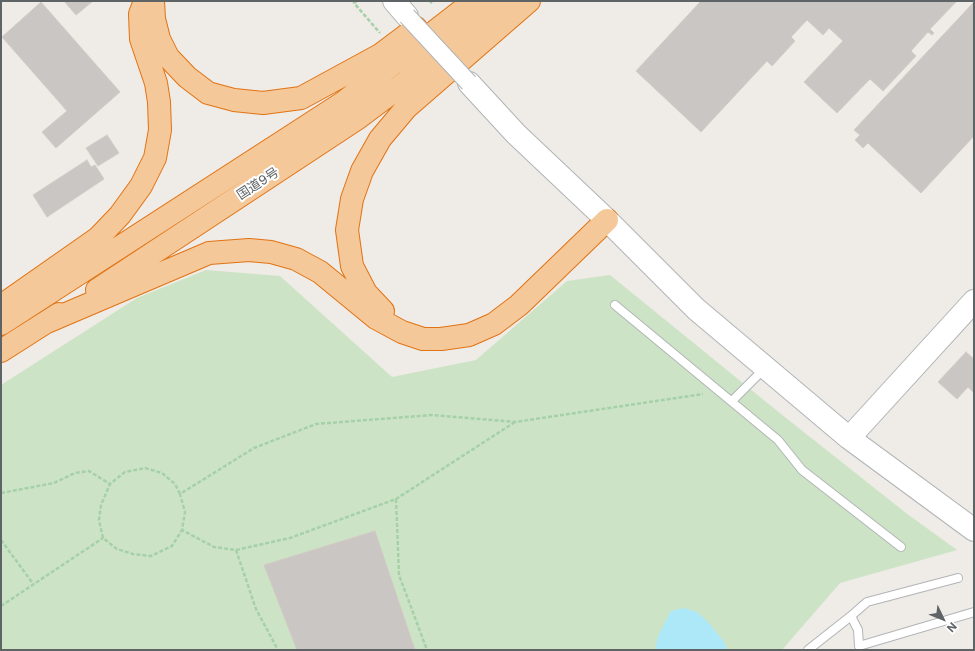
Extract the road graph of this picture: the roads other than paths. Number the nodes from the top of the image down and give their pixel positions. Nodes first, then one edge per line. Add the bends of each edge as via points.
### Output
1 (144, 1) edge
2 (153, 1) edge
3 (474, 1) edge
4 (503, 1) edge
5 (529, 1) edge
6 (438, 2) edge
7 (400, 8) edge
8 (469, 83) joint
9 (607, 220) junction
10 (974, 301) edge
11 (615, 305) dead end
12 (1, 306) edge
13 (47, 322) junction
14 (1, 324) edge
15 (402, 332) junction
16 (1, 351) edge
17 (766, 368) junction
18 (732, 401) junction
19 (849, 438) junction
20 (974, 530) edge
21 (901, 547) dead end
22 (958, 578) dead end
23 (974, 612) edge
24 (851, 616) junction
25 (857, 649) edge
26 (808, 650) edge

1 - 12 highway via 140,14 141,39 156,82 159,102 160,130 155,158 141,186 120,215 98,238
2 - 6 highway via 159,39 168,57 187,77 208,93 234,100 263,103 301,98 380,54
3 - 14 highway, 国道9号 via 344,102
4 - 13 highway, 国道9号 via 406,82 358,118
5 - 15 highway via 406,108 380,139 362,171 352,199 347,230 352,266 366,293
7 - 8 street, bridge
8 - 9 street via 516,134
9 - 15 highway via 519,305 494,324 470,335 441,339 423,339
9 - 17 street via 696,309
10 - 19 street
11 - 18 lane
13 - 15 highway via 209,253 250,250 271,252 296,259 320,272 376,318
13 - 16 highway, 国道9号
17 - 18 lane
17 - 19 street
18 - 21 lane via 778,440 802,470
19 - 20 street
22 - 24 lane via 867,602
23 - 25 lane
24 - 25 lane via 858,630
24 - 26 lane

